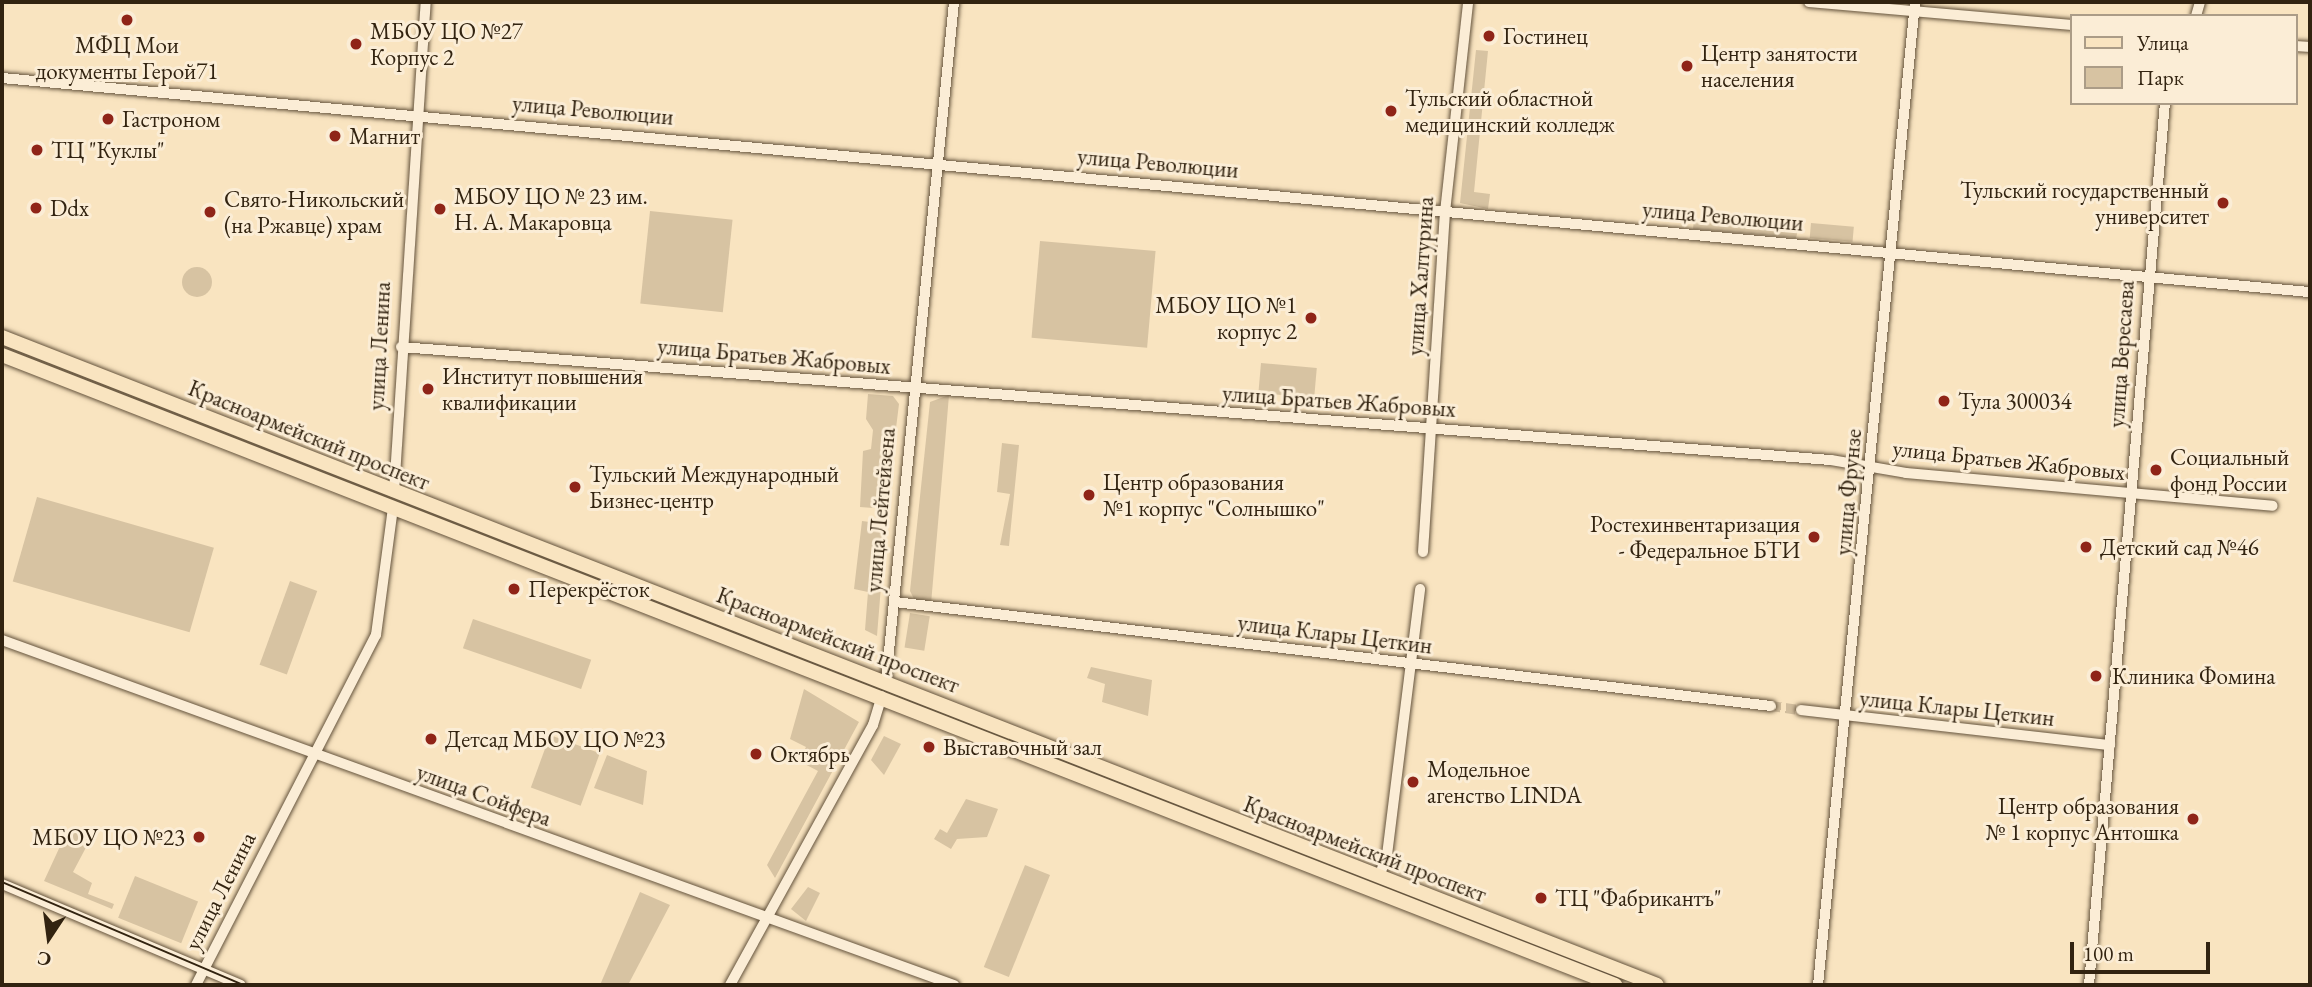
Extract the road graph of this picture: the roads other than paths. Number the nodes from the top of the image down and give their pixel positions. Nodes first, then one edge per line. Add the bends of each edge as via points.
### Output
1 (426, 2) edge
2 (954, 2) edge
3 (1468, 2) edge
4 (1809, 2) edge
5 (1915, 6) edge
6 (2070, 25) edge
7 (2, 78) edge
8 (2165, 105) edge
9 (418, 115) junction
10 (936, 163) junction
11 (1445, 212) junction
12 (1892, 253) junction
13 (2148, 277) junction
14 (2310, 292) edge
15 (2, 337) edge
16 (401, 347) junction
17 (2, 355) edge
18 (915, 388) junction
19 (1430, 429) junction
20 (1871, 466) junction
21 (394, 492) junction
22 (2132, 494) junction
23 (2273, 506) dead end
24 (393, 508) junction
25 (1423, 552) dead end
26 (1420, 589) dead end
27 (895, 602) junction
28 (2, 640) edge
29 (1407, 664) junction
30 (886, 681) junction
31 (882, 696) junction
32 (1771, 706) tunnel mouth
33 (1801, 710) tunnel mouth
34 (1849, 718) junction
35 (2110, 745) junction
36 (315, 756) junction
37 (1379, 877) junction
38 (2, 884) edge
39 (767, 922) junction
40 (204, 970) junction
41 (196, 985) edge
42 (241, 985) edge
43 (730, 985) edge
44 (954, 985) edge
45 (1615, 985) edge
46 (1657, 985) edge
47 (1818, 985) edge
48 (2089, 985) edge

1 - 9 street, улица Ленина
2 - 10 street, улица Лейтейзена
3 - 11 street, улица Халтурина
4 - 5 street
5 - 6 street
5 - 12 street, улица Фрунзе
7 - 9 street, улица Революции
8 - 13 street, улица Вересаева
9 - 10 street, улица Революции
9 - 16 street, улица Ленина
10 - 11 street, улица Революции
10 - 18 street, улица Лейтейзена
11 - 12 street, улица Революции
11 - 19 street, улица Халтурина
12 - 13 street, улица Революции
12 - 20 street, улица Фрунзе
13 - 14 street, улица Революции
13 - 22 street, улица Вересаева
15 - 21 main road, Красноармейский проспект
16 - 18 street, улица Братьев Жабровых
16 - 21 street, улица Ленина
17 - 24 main road, Красноармейский проспект
18 - 19 street, улица Братьев Жабровых
18 - 27 street, улица Лейтейзена
19 - 20 street, улица Братьев Жабровых
19 - 25 street, улица Халтурина via 1435,442
20 - 22 street, улица Братьев Жабровых
20 - 34 street, улица Фрунзе
21 - 24 main road, улица Ленина
21 - 30 main road, Красноармейский проспект
22 - 23 street, улица Братьев Жабровых
22 - 35 street, улица Вересаева
24 - 31 main road, Красноармейский проспект
24 - 36 street, улица Ленина via 376,635
26 - 29 street
27 - 29 street, улица Клары Цеткин
27 - 30 street, улица Лейтейзена
28 - 36 street, улица Сойфера
29 - 32 street, улица Клары Цеткин
29 - 37 street via 1387,855
30 - 31 main road, улица Лейтейзена
30 - 37 main road, Красноармейский проспект
31 - 39 street, улица Лейтейзена
31 - 45 main road, Красноармейский проспект
33 - 34 street, улица Клары Цеткин
34 - 35 street, улица Клары Цеткин
34 - 47 street, улица Фрунзе
35 - 48 street, улица Вересаева
36 - 39 street, улица Сойфера
36 - 40 street, улица Ленина
37 - 46 main road, Красноармейский проспект
38 - 40 street
39 - 43 street, улица Лейтейзена
39 - 44 street, улица Сойфера
40 - 41 street, улица Ленина
40 - 42 street

